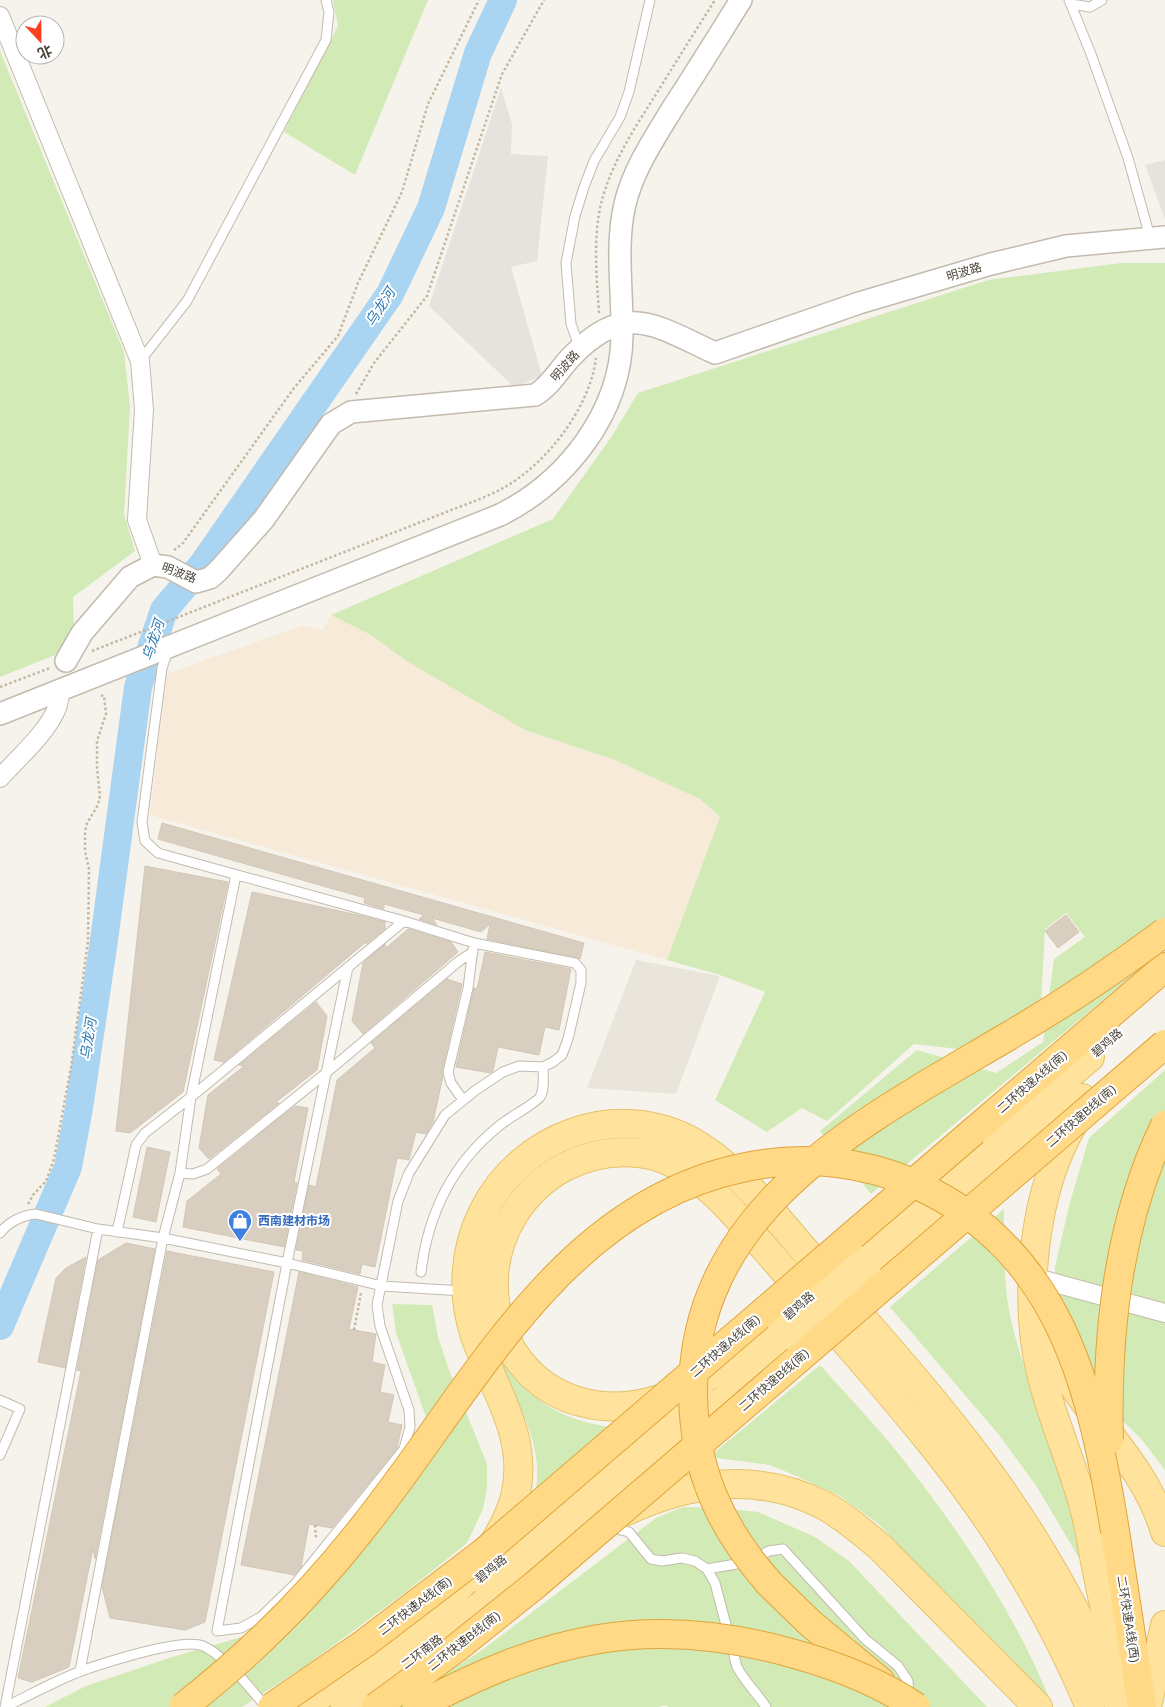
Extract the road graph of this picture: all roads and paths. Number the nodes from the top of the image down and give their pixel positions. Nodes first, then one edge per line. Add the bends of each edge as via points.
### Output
1 (326, 0) edge
2 (479, 0) edge
3 (544, 0) edge
4 (650, 0) edge
5 (715, 0) edge
6 (741, 0) edge
7 (1102, 0) edge
8 (1070, 2) edge
9 (0, 16) edge
10 (1157, 237) edge
11 (622, 324) junction
12 (600, 331) junction
13 (580, 349) junction
14 (140, 361) junction
15 (343, 417) junction
16 (160, 566) junction
17 (124, 639) dead end
18 (167, 648) junction
19 (66, 661) joint
20 (0, 687) edge
21 (61, 689) junction
22 (104, 696) dead end
23 (0, 714) edge
24 (0, 778) edge
25 (236, 875) junction
26 (404, 921) junction
27 (1165, 932) edge
28 (474, 948) junction
29 (348, 967) junction
30 (1165, 967) edge
31 (1165, 992) edge
32 (1165, 1030) edge
33 (1165, 1044) edge
34 (1090, 1057) joint
35 (543, 1067) junction
36 (326, 1074) junction
37 (1107, 1078) junction
38 (191, 1097) junction
39 (463, 1100) junction
40 (1165, 1126) edge
41 (180, 1173) junction
42 (25, 1214) junction
43 (98, 1229) junction
44 (0, 1232) edge
45 (117, 1232) junction
46 (163, 1238) junction
47 (287, 1263) junction
48 (861, 1267) junction
49 (421, 1272) dead end
50 (363, 1282) junction
51 (1033, 1282) junction
52 (382, 1286) junction
53 (466, 1292) junction
54 (1165, 1313) edge
55 (789, 1329) junction
56 (354, 1330) dead end
57 (751, 1347) junction
58 (0, 1400) edge
59 (0, 1455) edge
60 (600, 1524) junction
61 (1115, 1531) junction
62 (1165, 1532) edge
63 (707, 1569) junction
64 (496, 1594) junction
65 (430, 1617) junction
66 (1165, 1625) edge
67 (80, 1671) junction
68 (909, 1704) edge
69 (5, 1707) edge
70 (183, 1707) edge
71 (266, 1707) edge
72 (272, 1707) edge
73 (303, 1707) edge
74 (345, 1707) edge
75 (376, 1707) edge
76 (417, 1707) edge
77 (766, 1707) edge
78 (1038, 1707) edge
79 (1090, 1707) edge
80 (1120, 1707) edge
81 (1127, 1707) edge
82 (1142, 1707) edge
83 (1147, 1707) edge

1 - 14 lane via 329,12 326,40 187,300
2 - 16 path via 428,104 402,192 358,283 338,336 294,388 182,543
3 - 15 path via 502,74 427,296 374,363
4 - 13 lane via 629,92 620,117 594,161 575,216 566,263 571,324
5 - 12 path via 633,131 603,197 596,258
6 - 11 street via 652,142 628,194 621,234
7 - 8 lane via 1090,7
8 - 10 lane
9 - 14 street
10 - 11 street, 明波路 via 1066,246 992,264 859,303 715,353 655,325
11 - 12 street, 明波路
11 - 18 street via 616,378 601,417 583,446 542,490 519,506 468,529
12 - 13 street, 明波路
12 - 17 path via 595,369 580,407 548,452 507,486
13 - 15 street, 明波路 via 545,390 535,395 351,412
14 - 16 street via 144,410 137,520
15 - 16 street, 明波路 via 331,424 264,519 210,578 196,582
16 - 19 street, 明波路 via 130,577 82,633
18 - 21 street
18 - 25 lane via 142,822 145,841 158,853
19 - 20 path
21 - 23 street
21 - 24 street via 53,717
22 - 42 path via 106,714 97,741 100,796 85,832 84,851 89,869 88,941 71,1067 54,1159 46,1181 33,1195
25 - 26 lane
25 - 38 lane
26 - 28 lane
26 - 29 lane
27 - 68 highway, bridge via 1076,994 892,1105 817,1157 756,1218 728,1260 708,1304 696,1348 693,1400 699,1451 719,1512 746,1555 782,1597
28 - 35 lane via 575,963 581,970 581,983 562,1055
28 - 36 lane
28 - 39 lane via 448,1072 451,1083
29 - 36 lane
29 - 38 lane
30 - 72 highway, 二环快速A线(南), bridge via 498,1541 394,1623
31 - 34 highway, 碧鸡路
32 - 37 highway, 碧鸡路
33 - 75 highway, 二环快速B线(南), bridge via 541,1580
34 - 48 main road, 碧鸡路
35 - 39 lane via 519,1066 503,1072
35 - 49 lane via 540,1097 490,1133 470,1153 451,1180 434,1215
36 - 41 lane via 207,1169 193,1174
36 - 47 lane
37 - 48 main road, 碧鸡路
37 - 51 main road via 1084,1106 1065,1138 1051,1175 1041,1213
38 - 41 lane
38 - 45 lane via 145,1133 136,1146
39 - 52 lane via 445,1115 410,1173 398,1201
40 - 61 highway, bridge via 1134,1204 1116,1298 1108,1413
41 - 46 lane
42 - 43 lane
42 - 44 lane
43 - 45 lane
43 - 69 lane
45 - 46 lane
46 - 47 lane
46 - 67 lane
47 - 50 lane
47 - 52 lane via 217,1631 241,1628 261,1617 295,1584 404,1448 410,1427 409,1410 378,1314
48 - 55 main road, 碧鸡路, bridge
50 - 52 lane
50 - 56 path
51 - 54 street
51 - 62 main road via 1044,1331 1060,1363 1143,1480
51 - 81 main road via 1033,1321 1039,1363 1084,1508
52 - 53 lane
53 - 65 main road via 474,1334 514,1430 518,1481 514,1500 494,1541 462,1583
53 - 80 main road via 470,1248 482,1215 511,1171 540,1148 573,1132 628,1124 660,1129 702,1148 762,1203 984,1465 1018,1513 1063,1588
55 - 57 main road, 碧鸡路
55 - 64 main road, 碧鸡路
57 - 65 main road, 碧鸡路 via 527,1539
57 - 79 main road via 709,1377 667,1397 647,1402 609,1407 558,1394 530,1374 518,1360 501,1326 495,1305 494,1283 497,1254 507,1226 522,1202 542,1180 567,1164 590,1157 628,1152 653,1156 676,1164 697,1178 730,1209 786,1273 961,1481 1034,1594
58 - 59 lane via 20,1409
60 - 63 lane via 629,1532 651,1559 682,1558
60 - 64 main road
60 - 78 main road via 638,1505 690,1488 744,1484 798,1494 846,1520 880,1547
61 - 70 highway, bridge via 1096,1430 1066,1337 1024,1269 988,1231 935,1193 864,1167 787,1161 733,1169 706,1177 652,1202 625,1218 576,1258 503,1336 390,1493 331,1567 250,1650
61 - 82 highway, 二环快速A线(西)
63 - 68 lane via 748,1562 769,1551 783,1550 865,1640 898,1666 908,1681
63 - 77 lane via 715,1582 737,1667
64 - 74 main road, 二环南路
65 - 73 main road, 二环南路
66 - 83 main road
67 - 69 lane
67 - 71 lane via 158,1648 187,1644 202,1646 217,1655
68 - 76 highway, bridge via 852,1674 779,1650 716,1637 649,1633 604,1637 538,1653 474,1678

